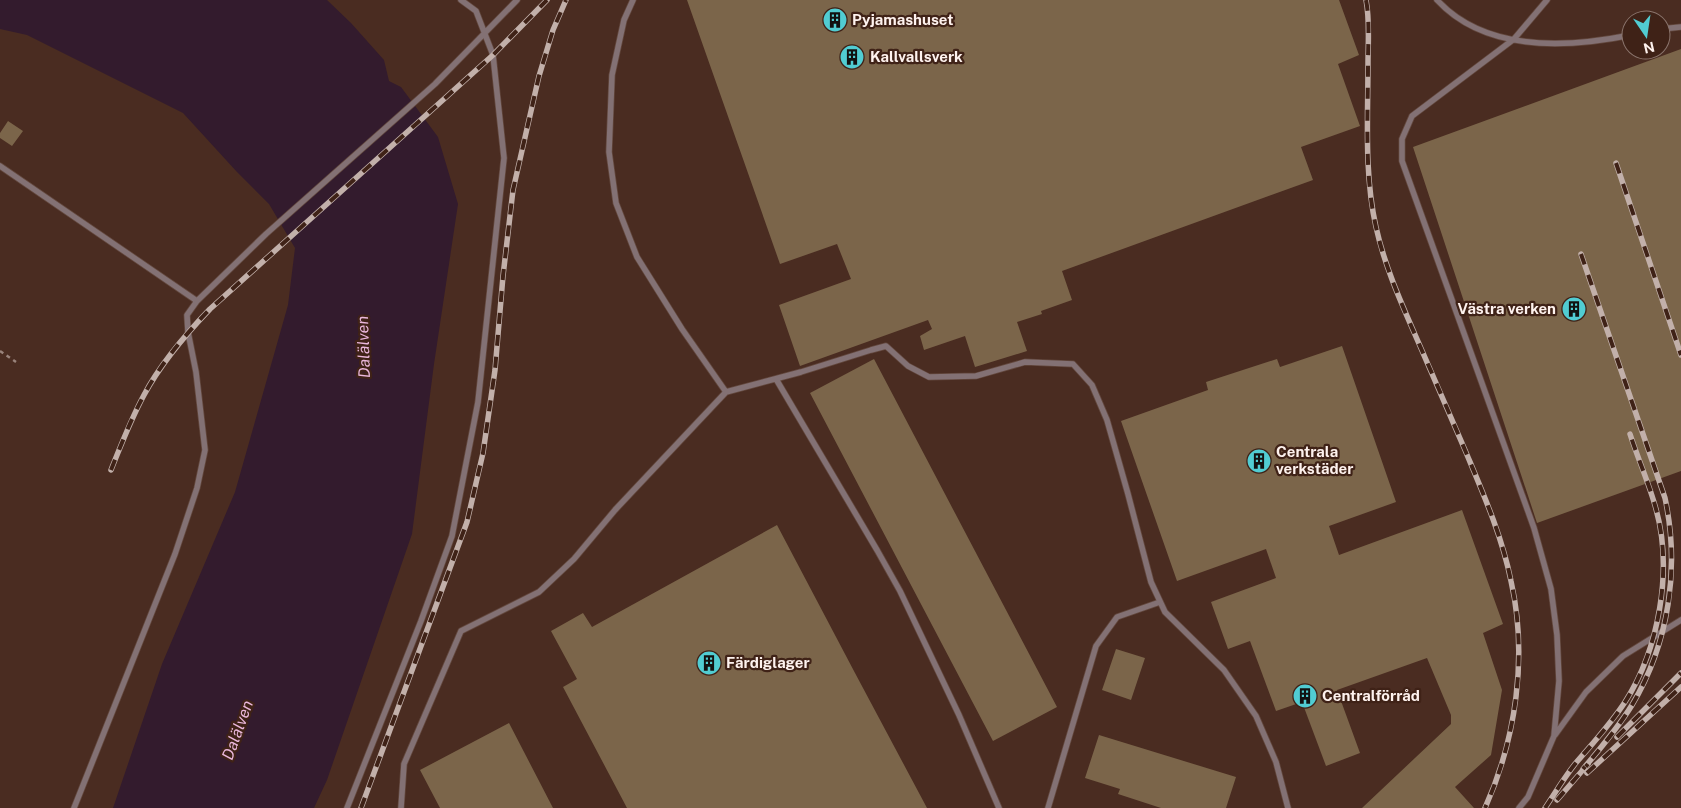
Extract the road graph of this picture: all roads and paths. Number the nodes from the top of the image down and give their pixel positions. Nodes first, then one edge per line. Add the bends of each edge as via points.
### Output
1 (461, 0) edge
2 (517, 0) edge
3 (633, 0) edge
4 (1437, 0) edge
5 (1547, 0) edge
6 (485, 33) junction
7 (1621, 37) edge
8 (1514, 39) junction
9 (0, 166) edge
10 (196, 301) junction
11 (0, 351) edge
12 (16, 362) dead end
13 (776, 379) junction
14 (726, 392) junction
15 (1160, 602) junction
16 (1681, 620) edge
17 (1554, 736) junction
18 (74, 808) edge
19 (347, 808) edge
20 (401, 808) edge
21 (999, 808) edge
22 (1048, 808) edge
23 (1288, 808) edge
24 (1519, 808) edge

1 - 6 lane via 476,11
2 - 6 lane
3 - 14 lane via 624,20 612,75 609,152 616,203 637,257
4 - 8 lane via 1475,29
5 - 8 lane
6 - 10 lane via 434,84
6 - 19 lane via 493,55 504,158 478,402 452,536
7 - 8 lane via 1577,44 1544,44
8 - 17 lane via 1412,116 1402,139 1402,161 1534,528 1551,589 1559,681
9 - 10 lane
10 - 18 lane via 187,315 205,450 197,488 175,554
11 - 12 path
13 - 14 lane
13 - 15 lane via 886,346 908,366 929,377 976,376 1025,362 1073,364 1092,386 1107,420 1150,582
13 - 21 lane via 900,591
14 - 20 lane via 615,510 574,559 539,592 461,631 404,764
15 - 22 lane via 1117,617 1096,646
15 - 23 lane via 1165,612 1224,670 1256,716 1276,762
16 - 17 lane via 1623,656 1586,692
17 - 24 lane via 1528,797

